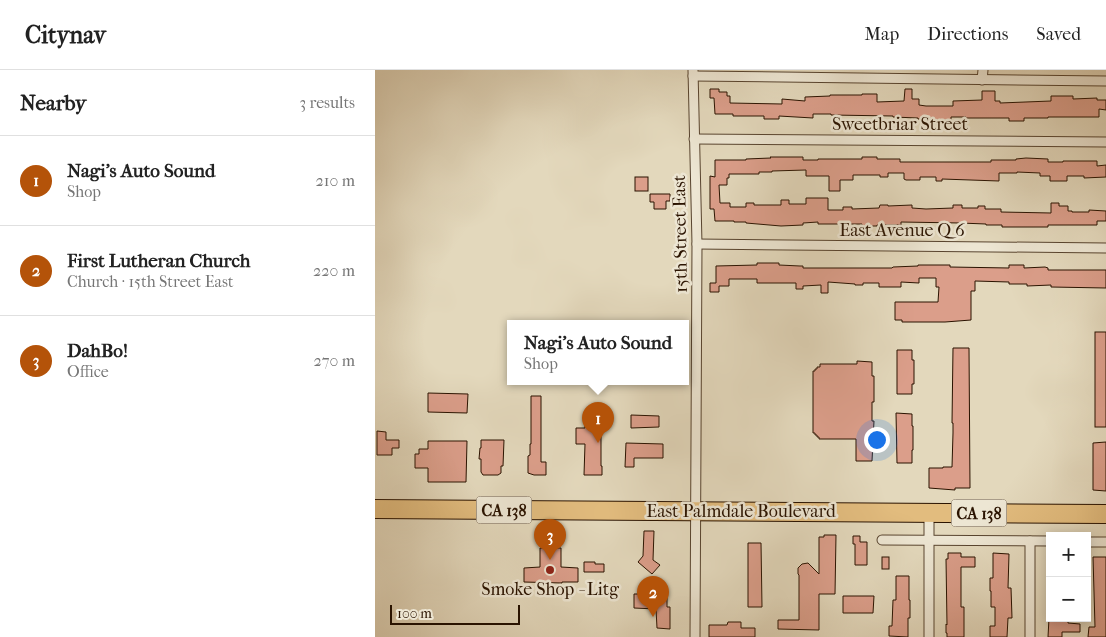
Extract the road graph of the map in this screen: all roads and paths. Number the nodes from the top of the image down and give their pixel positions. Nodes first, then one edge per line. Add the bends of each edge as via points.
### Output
1 (983, 70) edge
2 (693, 73) edge
3 (983, 80) junction
4 (1106, 81) edge
5 (694, 139) junction
6 (1106, 142) edge
7 (697, 244) junction
8 (1106, 248) edge
9 (375, 509) edge
10 (695, 511) junction
11 (929, 512) junction
12 (1106, 514) edge
13 (882, 540) dead end
14 (929, 540) junction
15 (1030, 541) junction
16 (1046, 541) edge
17 (1091, 542) edge
18 (1106, 542) edge
19 (695, 637) edge
20 (929, 637) edge
21 (1030, 637) edge

1 - 3 street
2 - 3 street
2 - 5 street, 15th Street East
3 - 4 street
5 - 6 street, Sweetbriar Street
5 - 7 street, 15th Street East
7 - 8 street, East Avenue Q 6
7 - 10 street, 15th Street East
9 - 10 highway, East Palmdale Boulevard / CA 138
10 - 11 highway, East Palmdale Boulevard / CA 138
10 - 19 street, 15th Street East
11 - 12 highway, East Palmdale Boulevard / CA 138
11 - 14 street
13 - 14 street
14 - 15 street
14 - 20 street
15 - 16 street
15 - 21 street
17 - 18 street

